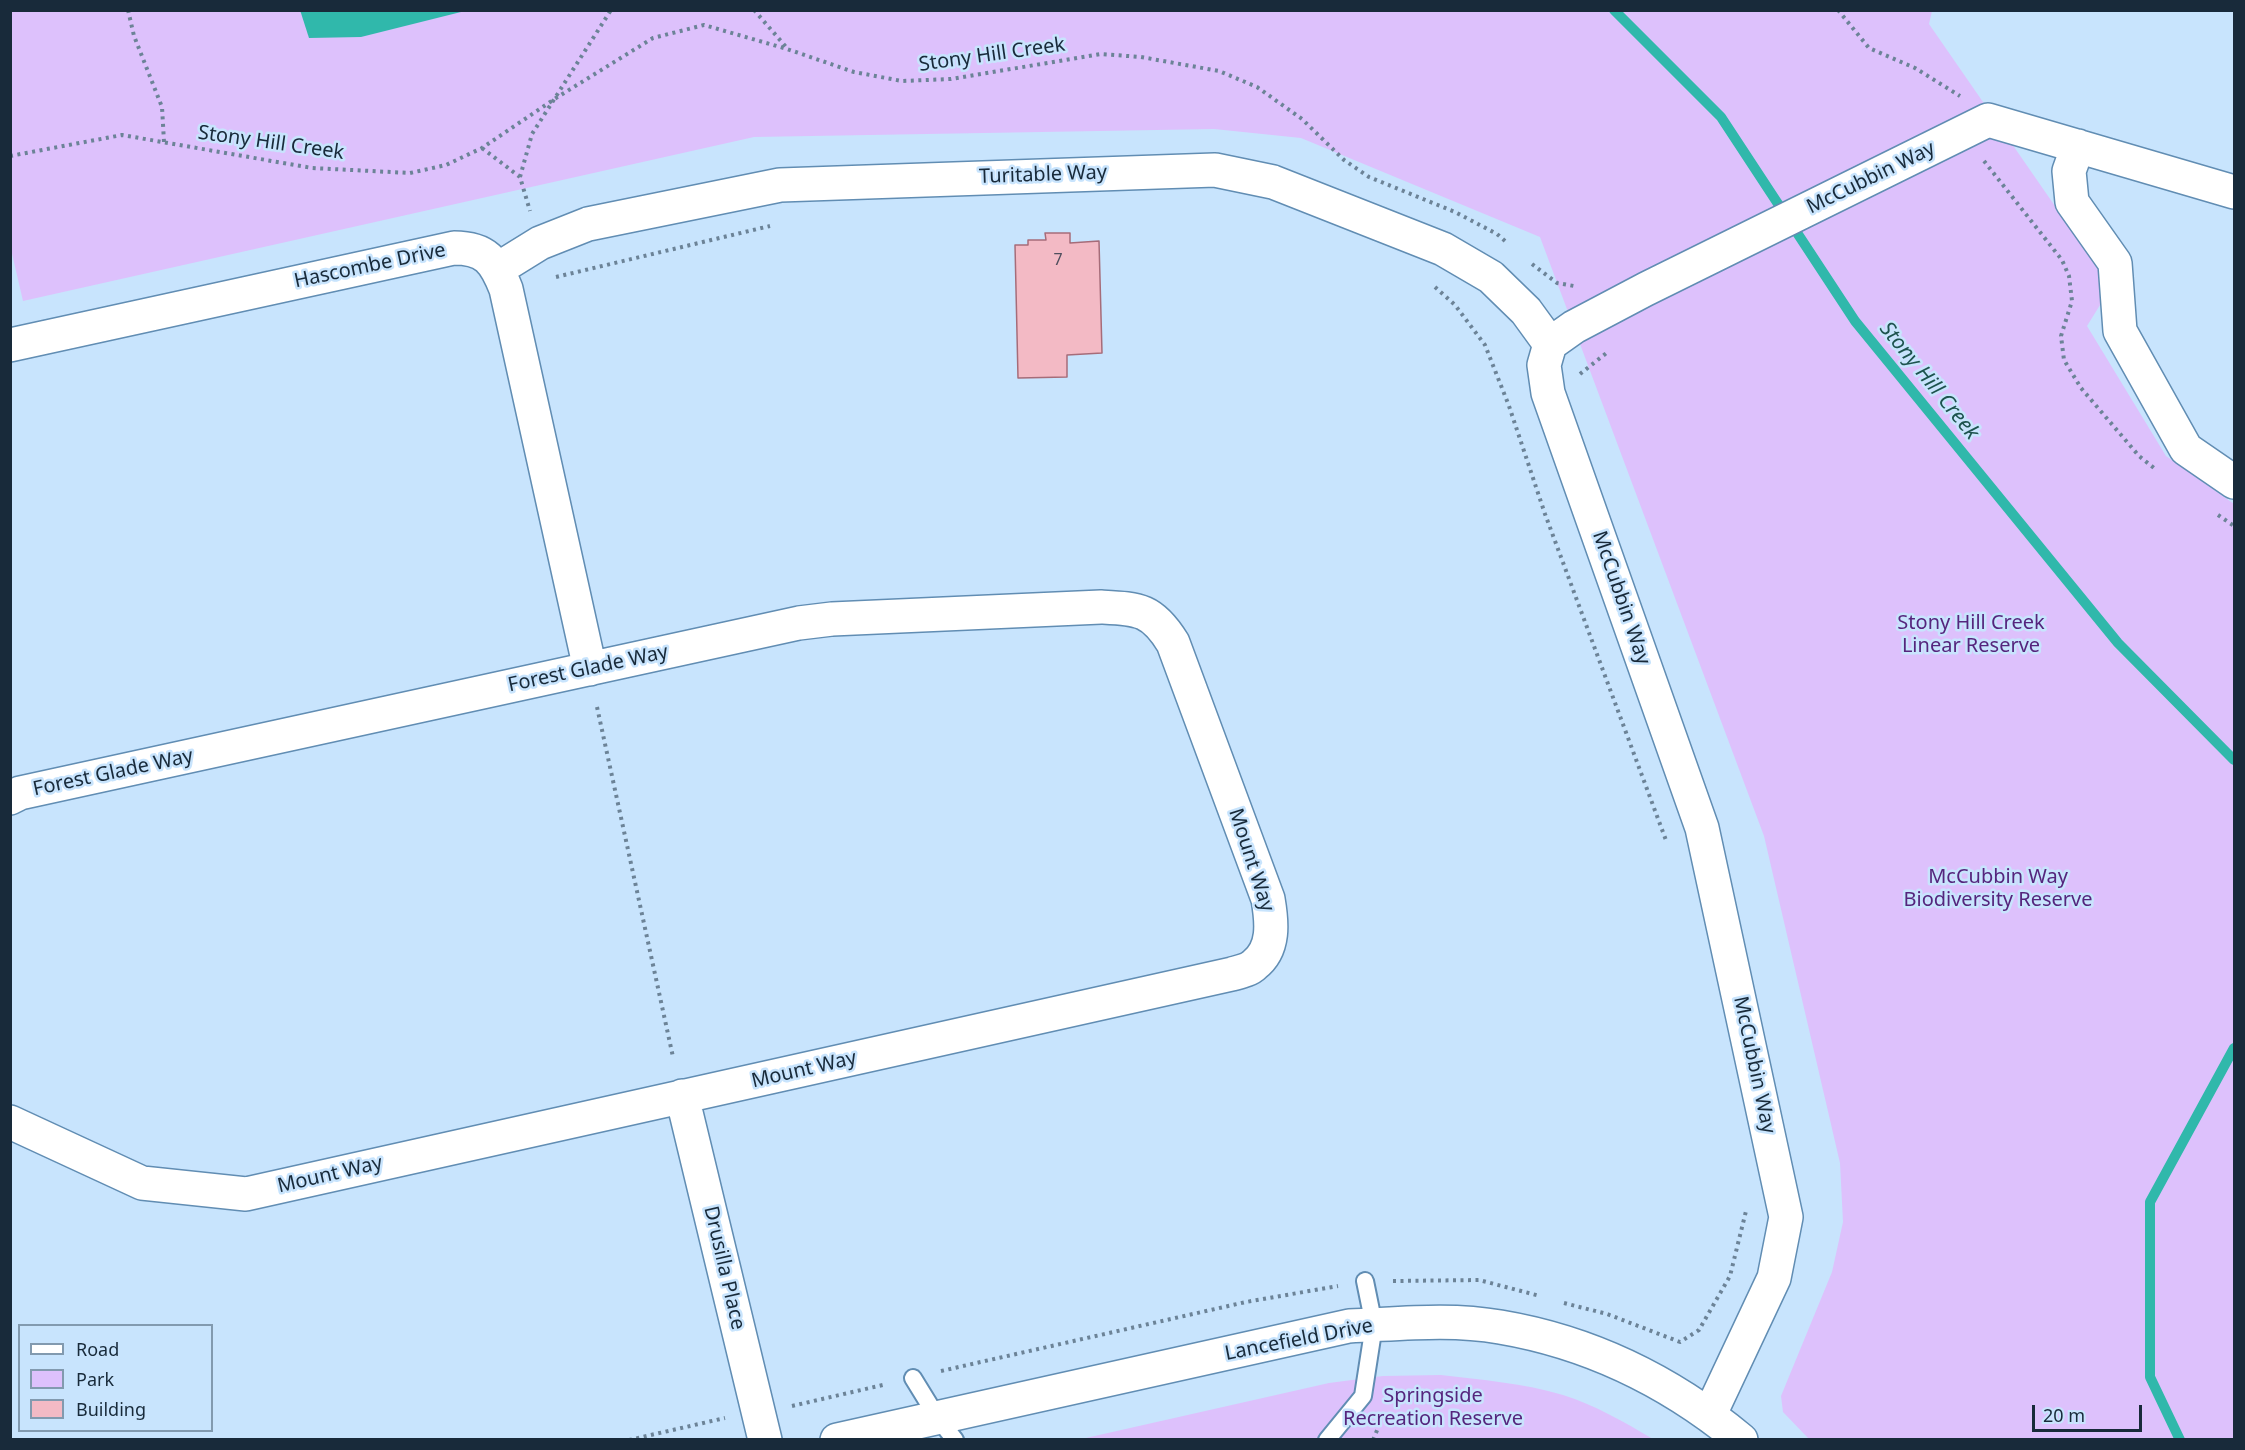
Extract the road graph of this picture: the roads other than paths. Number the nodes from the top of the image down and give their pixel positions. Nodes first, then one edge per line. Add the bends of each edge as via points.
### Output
1 (2078, 146) junction
2 (2235, 192) edge
3 (498, 269) junction
4 (1550, 344) junction
5 (10, 345) edge
6 (2235, 482) edge
7 (1166, 631) joint
8 (590, 669) junction
9 (10, 798) edge
10 (682, 1096) junction
11 (10, 1122) edge
12 (1365, 1281) dead end
13 (1374, 1325) junction
14 (913, 1378) dead end
15 (1710, 1414) junction
16 (946, 1428) edge
17 (765, 1440) edge
18 (837, 1440) edge
19 (1327, 1440) edge
20 (1741, 1440) edge

1 - 2 street, McCubbin Way
1 - 4 street, McCubbin Way via 1988,120 1646,289
1 - 6 street via 2069,171 2072,202 2115,263 2120,331 2186,449
3 - 4 street, Turitable Way via 540,243 588,224 780,185 1215,170 1273,182 1443,249 1491,277 1526,311
3 - 5 street, Hascombe Drive via 482,252 454,248
3 - 8 street via 506,289
4 - 15 street, McCubbin Way via 1544,364 1548,393 1702,828 1786,1217 1774,1278
7 - 8 street, Forest Glade Way via 1144,612 1101,607 832,619
7 - 10 street, Mount Way via 1268,899 1270,939 1266,952 1254,966
8 - 9 street, Forest Glade Way
10 - 11 street, Mount Way via 246,1194 142,1183
10 - 17 street, Drusilla Place
12 - 13 lane
13 - 15 street, Lancefield Drive via 1422,1322 1498,1326 1580,1346 1637,1371
13 - 16 street, Lancefield Drive via 1349,1326
13 - 19 lane via 1363,1396
14 - 16 lane
15 - 20 street, Lancefield Drive
16 - 18 street, Lancefield Drive

